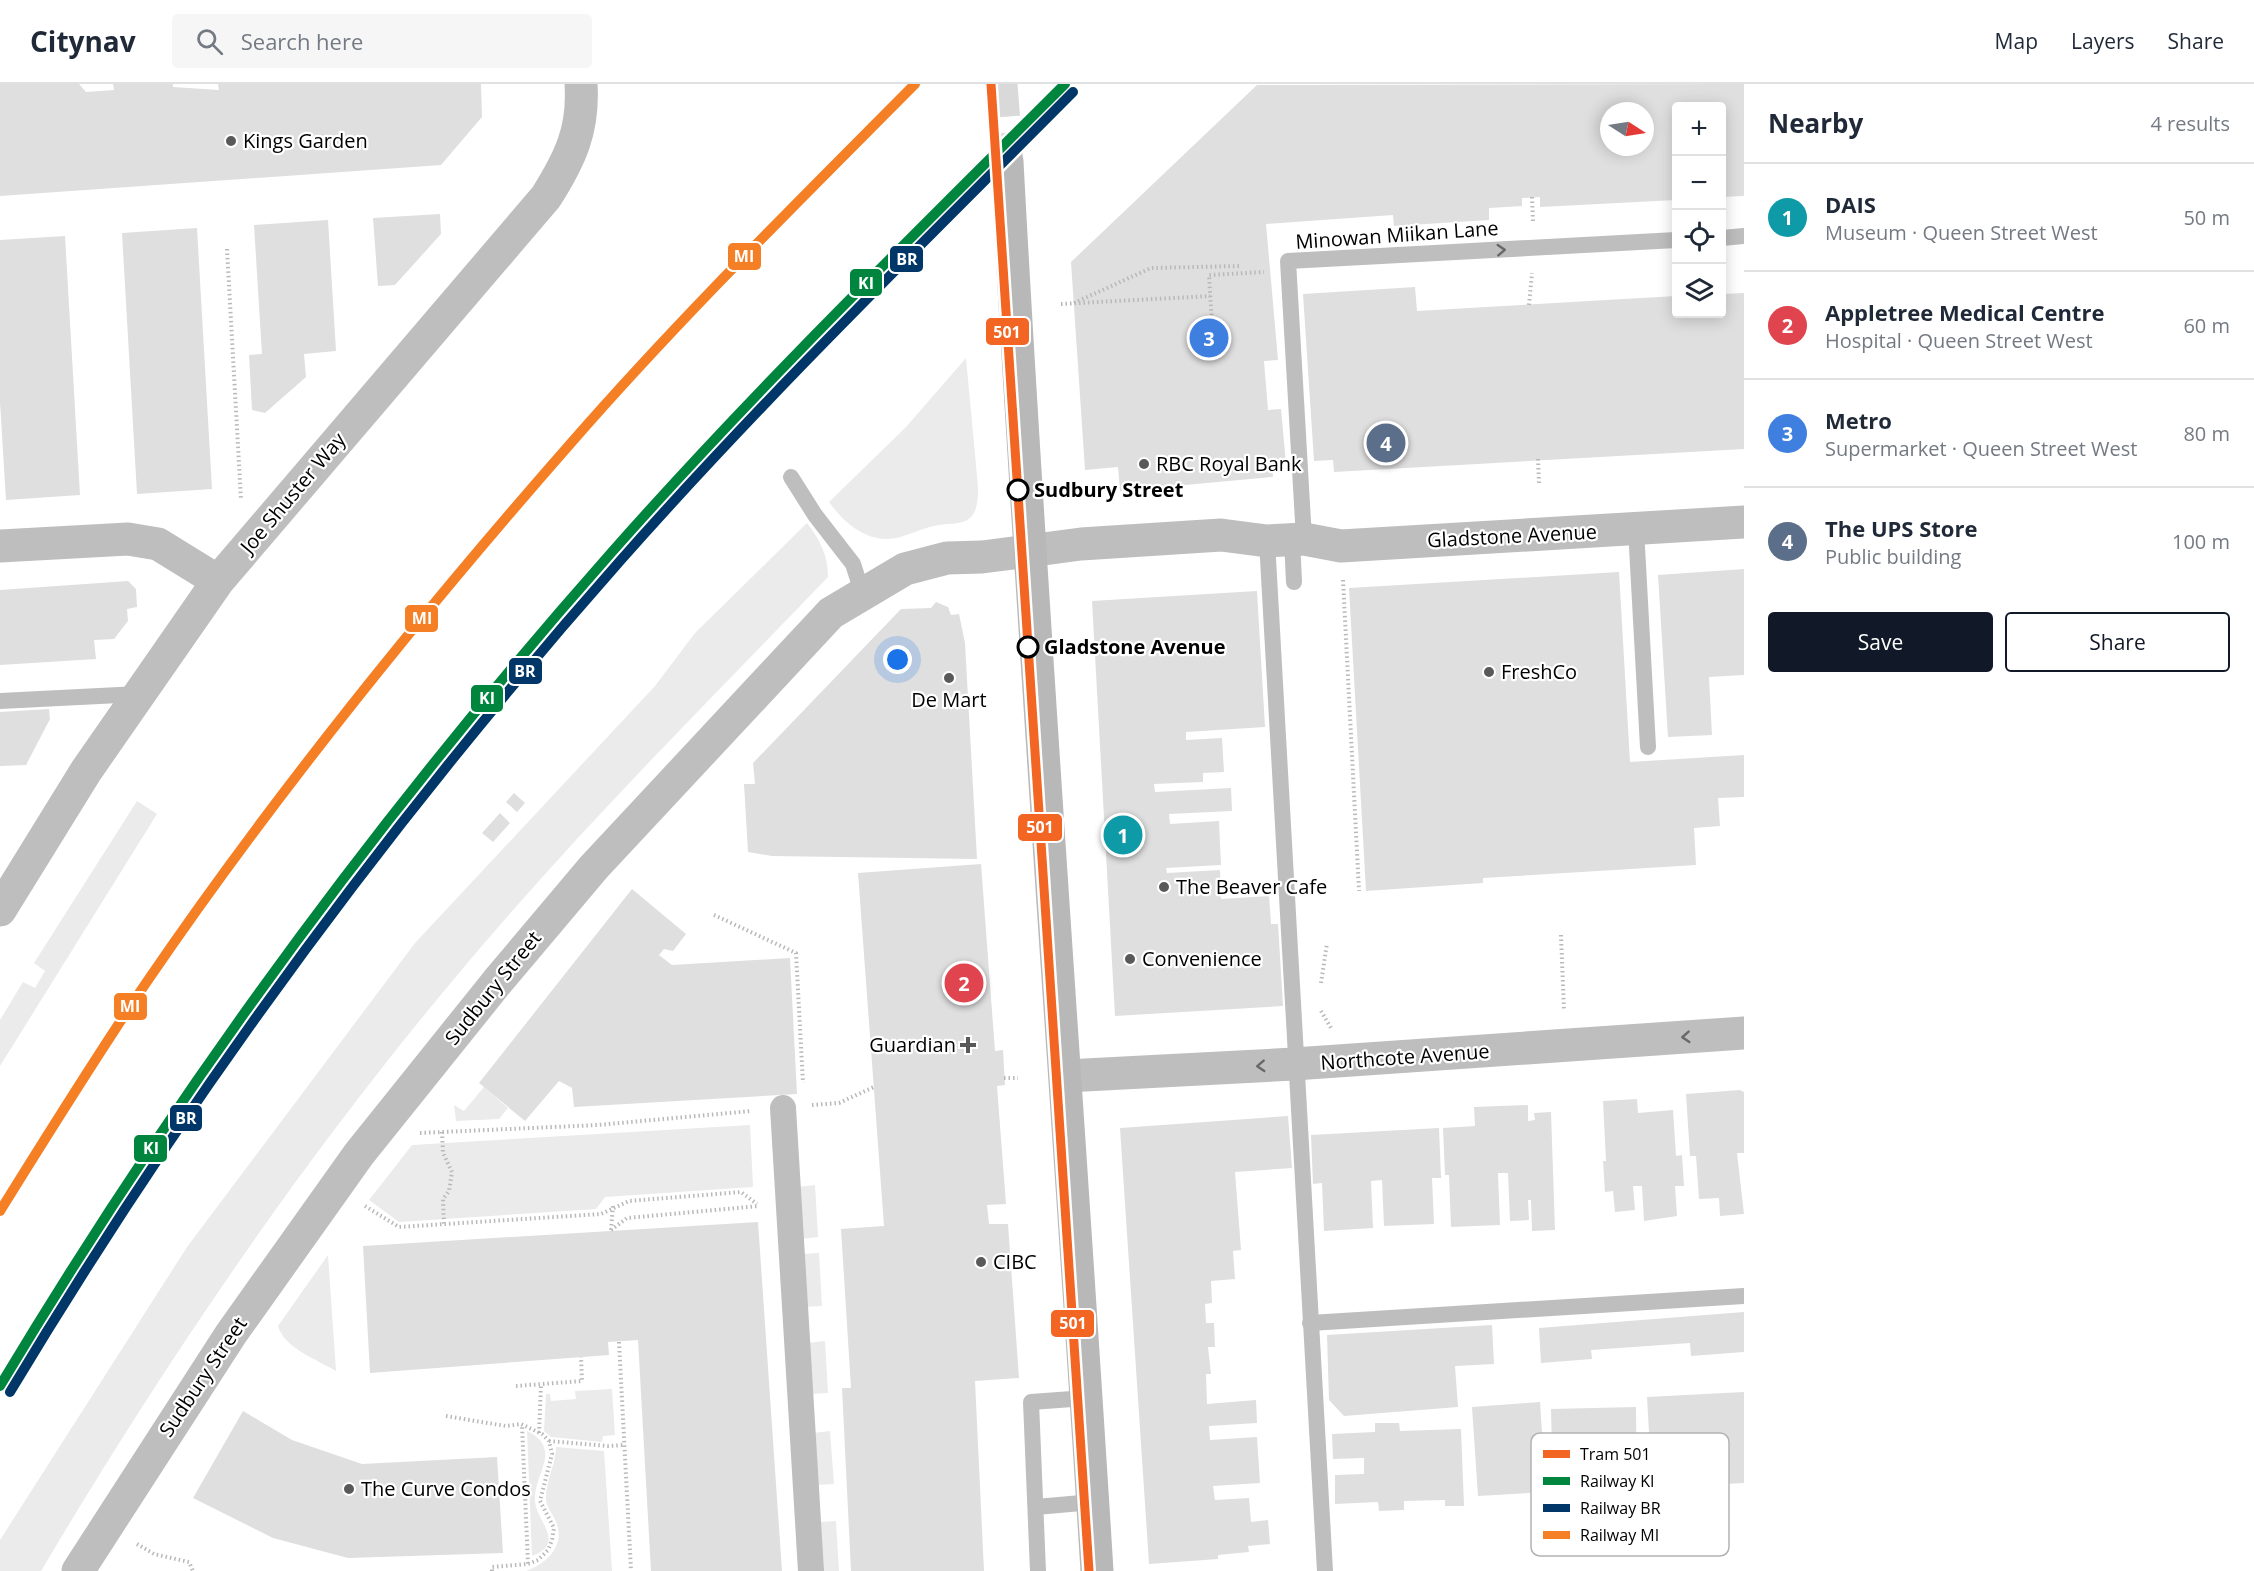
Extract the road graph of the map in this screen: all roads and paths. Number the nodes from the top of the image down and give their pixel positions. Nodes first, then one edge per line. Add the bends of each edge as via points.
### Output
1 (581, 84) edge
2 (1007, 162) tunnel mouth
3 (1744, 236) edge
4 (1726, 237) edge
5 (1672, 240) edge
6 (227, 249) dead end
7 (1240, 266) dead end
8 (1288, 272) junction
9 (1210, 296) junction
10 (1074, 303) junction
11 (1061, 304) dead end
12 (1212, 324) dead end
13 (1538, 459) dead end
14 (791, 477) dead end
15 (1539, 483) dead end
16 (242, 502) dead end
17 (1744, 522) edge
18 (1636, 529) junction
19 (1288, 540) junction
20 (0, 546) edge
21 (1029, 549) junction
22 (1342, 580) dead end
23 (218, 581) junction
24 (1294, 582) dead end
25 (862, 592) junction
26 (139, 694) junction
27 (0, 701) edge
28 (1648, 747) dead end
29 (1365, 869) dead end
30 (1358, 870) junction
31 (1359, 891) dead end
32 (0, 910) edge
33 (714, 915) dead end
34 (1561, 935) dead end
35 (1327, 943) dead end
36 (1320, 995) dead end
37 (1320, 1008) dead end
38 (1565, 1020) dead end
39 (1335, 1033) dead end
40 (1744, 1033) edge
41 (1294, 1064) junction
42 (1066, 1076) junction
43 (1004, 1078) dead end
44 (1018, 1078) dead end
45 (874, 1087) dead end
46 (794, 1107) junction
47 (442, 1132) junction
48 (411, 1134) dead end
49 (359, 1203) dead end
50 (788, 1204) junction
51 (613, 1206) junction
52 (760, 1206) junction
53 (444, 1224) junction
54 (1744, 1296) edge
55 (1310, 1323) junction
56 (619, 1342) dead end
57 (581, 1358) dead end
58 (541, 1384) junction
59 (516, 1386) dead end
60 (1086, 1398) junction
61 (446, 1416) dead end
62 (522, 1424) junction
63 (539, 1433) junction
64 (549, 1441) junction
65 (624, 1445) junction
66 (1093, 1502) junction
67 (1036, 1507) junction
68 (132, 1541) dead end
69 (528, 1564) junction
70 (78, 1571) edge
71 (193, 1571) edge
72 (492, 1571) edge
73 (631, 1571) edge
74 (811, 1571) edge
75 (1038, 1571) edge
76 (1097, 1571) edge
77 (1325, 1571) edge

1 - 23 street, Joe Shuster Way via 580,126 563,170 546,198
2 - 21 main road
3 - 4 lane
8 -> 5 lane, Minowan Miikan Lane via 1288,261
6 - 16 path
7 - 10 path via 1151,268
8 - 9 path via 1209,275
8 - 19 lane, Minowan Miikan Lane
9 - 10 path
9 - 12 path
10 - 11 path
13 - 15 path
14 - 25 lane via 853,564
17 - 18 street, Gladstone Avenue
18 - 19 street, Gladstone Avenue via 1341,546
18 - 28 lane
19 - 21 street, Gladstone Avenue via 1221,535
19 - 24 lane
19 - 41 lane
20 - 23 street via 128,539 158,544
21 - 25 street, Sudbury Street via 947,558 905,569
21 - 42 main road
22 - 30 path
23 - 26 street, Joe Shuster Way
25 - 70 street, Sudbury Street via 831,613 758,688 594,867 496,982 359,1154 231,1334
26 - 27 lane
26 - 32 street, Joe Shuster Way
29 - 30 path
30 - 31 path
33 - 46 path via 796,952
34 - 38 path
35 - 36 path
37 - 39 path
40 -> 41 street, Northcote Avenue
41 -> 42 street, Northcote Avenue
41 - 55 lane
42 - 60 main road
43 - 44 path
45 - 46 path via 839,1103
46 - 47 path via 598,1125
46 - 50 street
47 - 48 path
47 - 53 path via 443,1153 452,1172 449,1191 443,1199
49 - 53 path via 399,1227
50 - 52 path
50 - 74 street
51 - 52 path via 629,1201 741,1192
51 - 52 path via 611,1230 627,1218
51 - 53 path via 601,1214
54 - 55 lane
55 - 77 lane
56 - 65 path
57 - 58 path via 582,1381
58 - 59 path
58 - 63 path
60 - 66 main road
60 - 67 lane via 1031,1402
61 - 62 path via 506,1426
62 - 63 path
62 - 69 path
63 - 64 path
64 - 65 path
64 - 69 path via 552,1454 540,1501 554,1528 552,1540 538,1560
65 - 73 path
66 - 67 lane
66 - 76 main road
67 - 75 lane
68 - 71 path via 154,1554 189,1562
69 - 72 path via 492,1567

